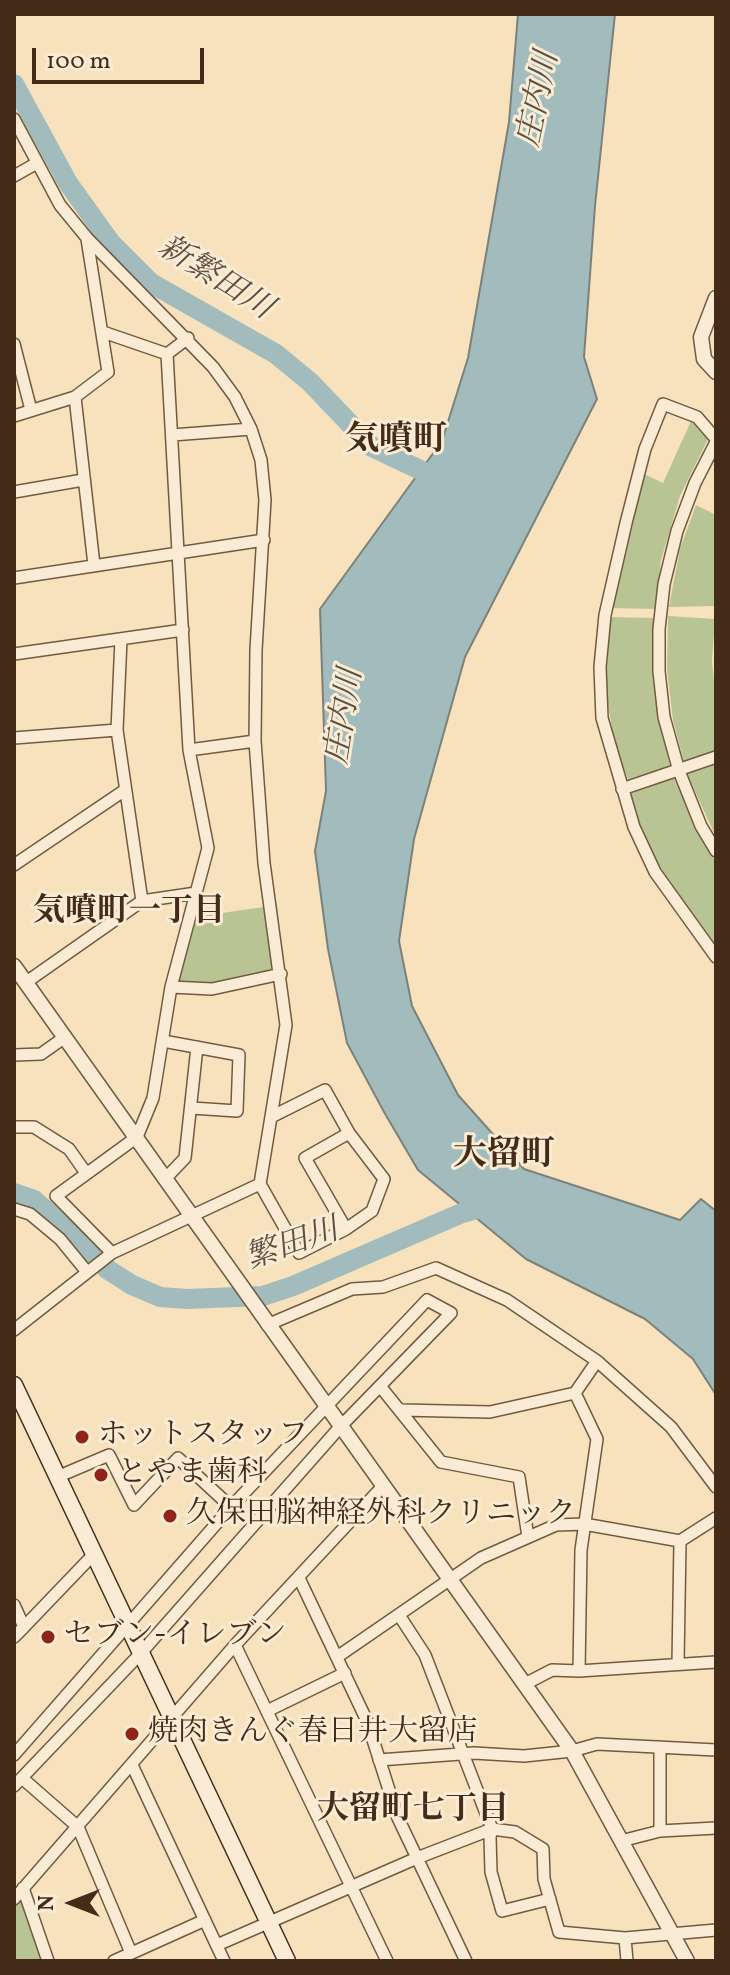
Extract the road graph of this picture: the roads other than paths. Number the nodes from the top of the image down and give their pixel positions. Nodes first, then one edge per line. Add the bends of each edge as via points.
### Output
1 (14, 119) edge
2 (37, 163) junction
3 (14, 176) edge
4 (87, 238) junction
5 (716, 298) edge
6 (103, 332) junction
7 (188, 338) junction
8 (14, 344) edge
9 (167, 354) junction
10 (716, 372) edge
11 (75, 397) junction
12 (31, 410) junction
13 (14, 416) edge
14 (251, 429) junction
15 (172, 435) junction
16 (716, 441) edge
17 (83, 480) junction
18 (14, 492) edge
19 (264, 540) junction
20 (179, 553) junction
21 (94, 565) junction
22 (14, 578) edge
23 (183, 630) junction
24 (121, 639) junction
25 (14, 654) edge
26 (117, 730) junction
27 (14, 738) edge
28 (255, 741) junction
29 (189, 750) junction
30 (716, 757) edge
31 (679, 771) junction
32 (622, 789) junction
33 (125, 790) junction
34 (716, 851) edge
35 (14, 865) edge
36 (196, 893) junction
37 (142, 901) junction
38 (716, 957) edge
39 (14, 966) edge
40 (281, 974) junction
41 (25, 983) junction
42 (171, 987) junction
43 (65, 1037) junction
44 (163, 1041) junction
45 (197, 1047) junction
46 (14, 1055) edge
47 (192, 1108) junction
48 (271, 1117) junction
49 (14, 1127) edge
50 (349, 1133) junction
51 (137, 1137) junction
52 (86, 1173) junction
53 (165, 1179) junction
54 (260, 1184) junction
55 (14, 1209) edge
56 (191, 1218) junction
57 (346, 1229) junction
58 (112, 1253) junction
59 (87, 1272) junction
60 (267, 1325) junction
61 (14, 1330) edge
62 (597, 1361) junction
63 (14, 1385) edge
64 (380, 1386) junction
65 (575, 1393) junction
66 (325, 1407) junction
67 (402, 1410) junction
68 (340, 1427) junction
69 (57, 1477) junction
70 (383, 1486) junction
71 (716, 1487) edge
72 (231, 1507) junction
73 (716, 1518) edge
74 (584, 1524) junction
75 (528, 1537) junction
76 (680, 1541) junction
77 (93, 1555) junction
78 (299, 1578) junction
79 (451, 1580) junction
80 (14, 1605) edge
81 (399, 1615) junction
82 (126, 1625) junction
83 (24, 1627) junction
84 (14, 1637) edge
85 (235, 1645) junction
86 (140, 1654) junction
87 (337, 1657) junction
88 (716, 1662) edge
89 (678, 1664) junction
90 (579, 1671) junction
91 (345, 1673) junction
92 (525, 1684) junction
93 (267, 1711) junction
94 (172, 1717) junction
95 (660, 1747) junction
96 (716, 1750) edge
97 (572, 1751) junction
98 (464, 1754) junction
99 (14, 1755) edge
100 (379, 1760) junction
101 (132, 1765) junction
102 (18, 1782) edge
103 (78, 1827) junction
104 (716, 1828) edge
105 (492, 1829) junction
106 (660, 1831) junction
107 (621, 1841) junction
108 (417, 1858) junction
109 (351, 1886) junction
110 (23, 1888) junction
111 (14, 1899) edge
112 (550, 1899) junction
113 (205, 1920) junction
114 (269, 1922) junction
115 (716, 1930) edge
116 (670, 1933) junction
117 (625, 1938) junction
118 (217, 1945) junction
119 (131, 1953) junction
120 (48, 1961) edge
121 (114, 1961) edge
122 (224, 1961) edge
123 (287, 1961) edge
124 (387, 1961) edge
125 (466, 1961) edge
126 (627, 1961) edge
127 (687, 1961) edge

1 - 2 street
2 - 3 street
2 - 4 street via 60,205
4 - 6 street
4 - 7 street
5 - 10 street via 701,343 704,359
6 - 9 street
6 - 11 street via 108,372
7 - 9 street
7 - 14 street via 235,397
8 - 12 street
9 - 15 street
11 - 12 street
11 - 17 street
12 - 13 street
14 - 15 street
14 - 19 street via 261,460
15 - 20 street
16 - 31 street via 677,531 663,599 659,671 664,717
16 - 32 street via 697,417 663,404 645,449 605,615 600,667 602,718
17 - 18 street
17 - 21 street
19 - 20 street
19 - 28 street
20 - 21 street
20 - 23 street
21 - 22 street
23 - 24 street
23 - 29 street
24 - 25 street
24 - 26 street
26 - 27 street
26 - 33 street
28 - 29 street
28 - 40 street via 264,863
29 - 36 street via 208,848
30 - 31 street
31 - 32 street
31 - 34 street
32 - 38 street via 655,872
33 - 35 street
33 - 37 street
36 - 37 street
36 - 42 street
37 - 41 street
39 - 41 street
40 - 42 street via 212,989
40 - 48 street via 286,1025
41 - 43 street
42 - 44 street
43 - 46 street via 41,1054
43 - 51 street
44 - 45 street
44 - 51 street via 153,1098
45 - 47 street
45 - 47 street via 239,1055 237,1111
47 - 53 street via 185,1158
48 - 50 street via 325,1090
48 - 54 street
49 - 52 street via 34,1127 69,1149
50 - 57 street via 384,1179 372,1211
50 - 57 street via 305,1158
51 - 52 street
51 - 53 street
52 - 58 street via 56,1196
53 - 56 street
54 - 56 street
54 - 57 street via 299,1253
55 - 59 street via 30,1214 60,1239
56 - 58 street
56 - 60 street
58 - 59 street
59 - 61 street
60 - 62 street via 352,1289 383,1287 436,1268 507,1300
60 - 66 street
62 - 65 street
62 - 71 street via 671,1427
63 - 69 main road
64 - 66 street via 451,1313 427,1300
64 - 67 street
64 - 68 street
65 - 67 street via 490,1412
65 - 74 street via 597,1439
66 - 68 street
66 - 72 street
67 - 75 street via 441,1462 519,1477
68 - 70 street
68 - 86 street
69 - 72 street via 109,1455 134,1505 178,1458
69 - 77 main road
70 - 78 street
70 - 79 street
72 - 82 street
73 - 76 street
74 - 75 street via 556,1525
74 - 76 street
74 - 90 street
75 - 79 street via 481,1558
76 - 89 street
77 - 82 main road
77 - 83 street
78 - 85 street
78 - 87 street
79 - 81 street
79 - 92 street
80 - 83 street
81 - 87 street
81 - 98 street via 425,1655
82 - 86 main road
82 - 99 street
83 - 84 street
85 - 93 street
85 - 94 street
86 - 94 main road
86 - 102 street
87 - 91 street
88 - 89 street
89 - 90 street
90 - 92 street via 552,1670
91 - 93 street
91 - 100 street
92 - 97 street
93 - 109 street
94 - 101 street
94 - 114 main road
95 - 96 street
95 - 97 street via 597,1744
95 - 106 street
97 - 98 street
97 - 107 street
98 - 100 street
98 - 105 street
100 - 108 street
101 - 103 street
101 - 113 street
102 - 103 street
103 - 110 street
103 - 119 street
104 - 106 street
105 - 108 street
105 - 112 street via 515,1832 543,1849
105 - 112 street via 491,1872 502,1911
106 - 107 street
107 - 116 street
108 - 109 street
108 - 125 street
109 - 114 street
109 - 124 street
110 - 111 street
110 - 120 street
112 - 117 street via 559,1932
113 - 118 street
113 - 119 street
114 - 118 street
114 - 123 main road
115 - 116 street
116 - 117 street
116 - 127 street
117 - 126 street
118 - 122 street
119 - 121 street

